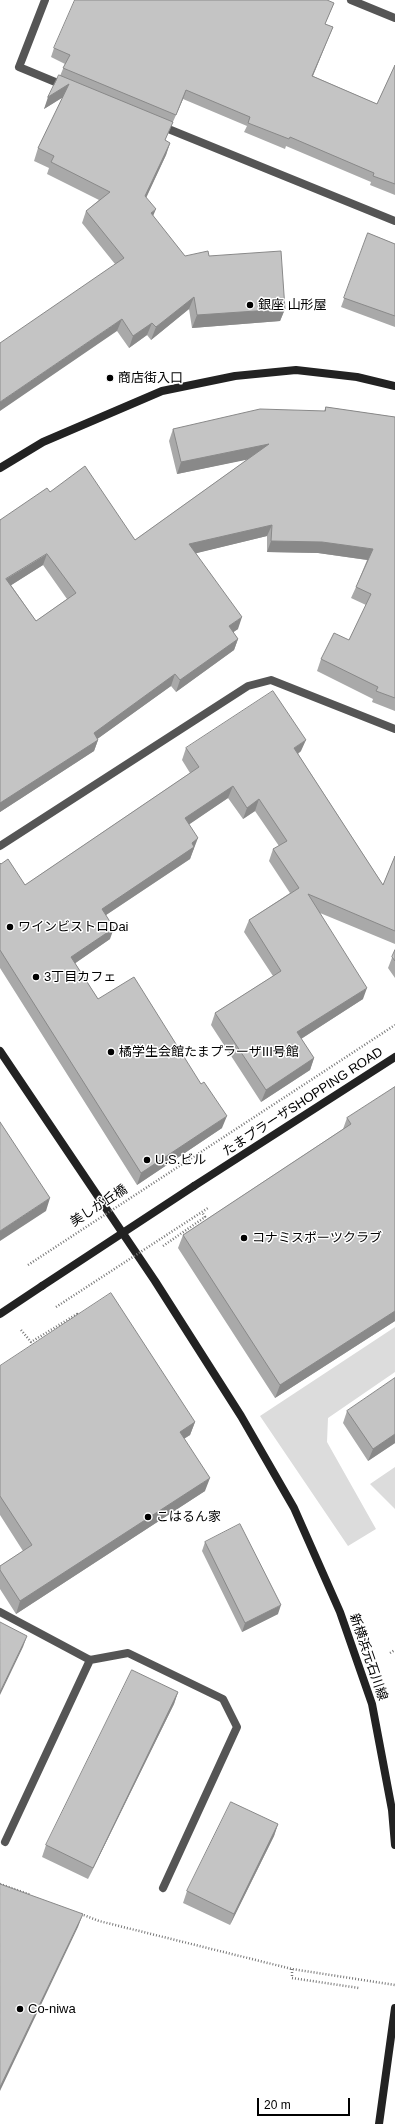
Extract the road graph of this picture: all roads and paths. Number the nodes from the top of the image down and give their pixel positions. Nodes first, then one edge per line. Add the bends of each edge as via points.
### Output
1 (45, 0) edge
2 (351, 0) edge
3 (395, 18) edge
4 (70, 89) edge
5 (151, 122) edge
6 (395, 221) edge
7 (395, 386) edge
8 (0, 468) edge
9 (395, 729) edge
10 (0, 846) edge
11 (395, 1025) edge
12 (0, 1051) edge
13 (395, 1057) edge
14 (208, 1208) dead end
15 (202, 1212) junction
16 (163, 1246) dead end
17 (28, 1265) dead end
18 (56, 1307) dead end
19 (0, 1314) edge
20 (80, 1318) edge
21 (21, 1330) dead end
22 (0, 1612) edge
23 (395, 1650) edge
24 (390, 1653) dead end
25 (90, 1660) junction
26 (5, 1842) dead end
27 (395, 1845) edge
28 (0, 1884) edge
29 (163, 1888) dead end
30 (35, 1897) edge
31 (78, 1913) edge
32 (292, 1969) junction
33 (395, 1985) edge
34 (359, 1988) dead end
35 (395, 2008) edge
36 (379, 2124) edge

1 - 4 street via 19,68
2 - 3 street
5 - 6 street
7 - 8 street via 357,377 296,370 235,376 162,392 43,442
9 - 10 street via 271,680 248,686
11 - 17 path, 美しが丘橋, bridge
12 - 27 street, 新横浜元石川線 via 155,1281 241,1416 294,1508 340,1612 372,1704 392,1810
13 - 19 street, たまプラーザSHOPPING ROAD, bridge
14 - 15 path, bridge
15 - 16 path via 205,1217
15 - 18 path, bridge
20 - 21 path via 77,1314 31,1342
22 - 25 street
23 - 24 path
25 - 26 street
25 - 29 street via 128,1653 223,1699 238,1727
28 - 30 path
31 - 32 path via 99,1921
32 - 33 path
32 - 34 path via 292,1978
35 - 36 street

